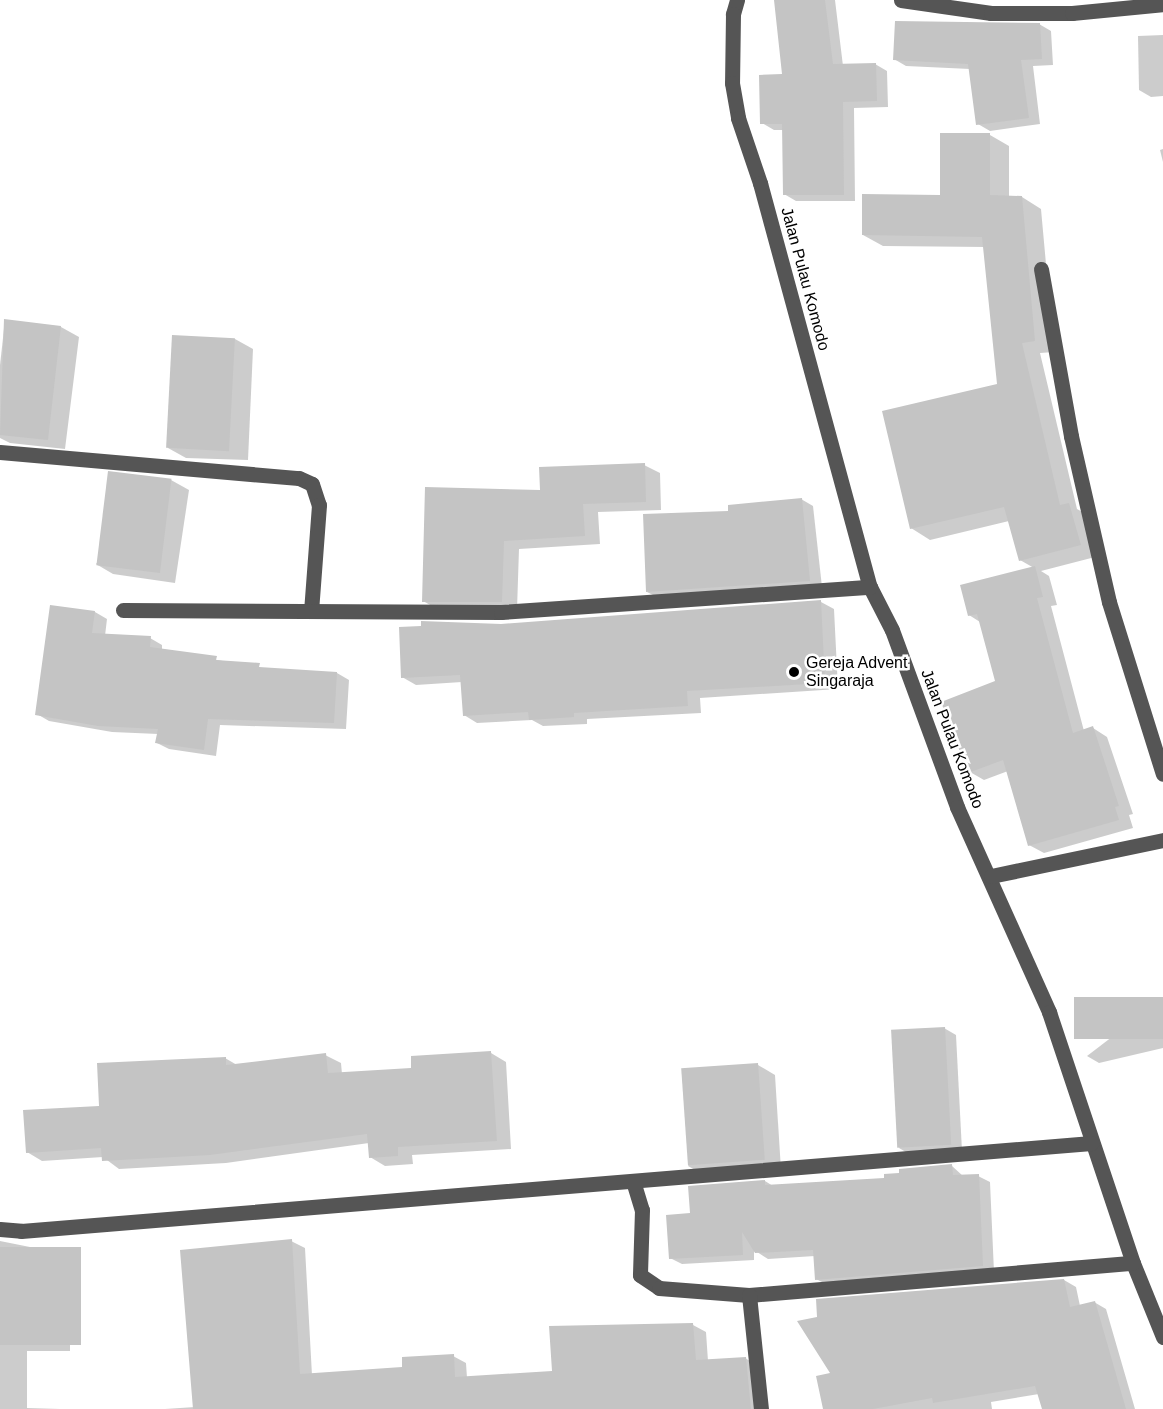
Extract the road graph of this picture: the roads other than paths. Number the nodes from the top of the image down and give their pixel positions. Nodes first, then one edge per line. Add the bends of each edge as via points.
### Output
1 (737, 0) edge
2 (901, 0) edge
3 (1163, 4) edge
4 (1041, 269) dead end
5 (0, 452) edge
6 (870, 586) junction
7 (123, 610) dead end
8 (311, 611) junction
9 (1163, 774) edge
10 (1163, 840) edge
11 (991, 876) junction
12 (1091, 1143) junction
13 (633, 1182) junction
14 (0, 1229) edge
15 (1133, 1263) junction
16 (749, 1295) junction
17 (1163, 1337) edge
18 (761, 1409) edge

1 - 6 street, Jalan Pulau Komodo via 733,14 732,83 738,118 760,183
2 - 3 street via 992,13 1072,13
4 - 9 street via 1071,436 1109,602
5 - 8 street via 298,478 312,484 319,505
6 - 8 street via 501,612
6 - 11 street, Jalan Pulau Komodo via 892,630 957,807
7 - 8 street
10 - 11 street
11 - 12 street, Jalan Pulau Komodo via 1049,1012
12 - 13 street
12 - 15 street, Jalan Pulau Komodo
13 - 14 street via 21,1231
13 - 16 street via 642,1210 640,1275 659,1288
15 - 16 street
15 - 17 street, Jalan Pulau Komodo
16 - 18 street

